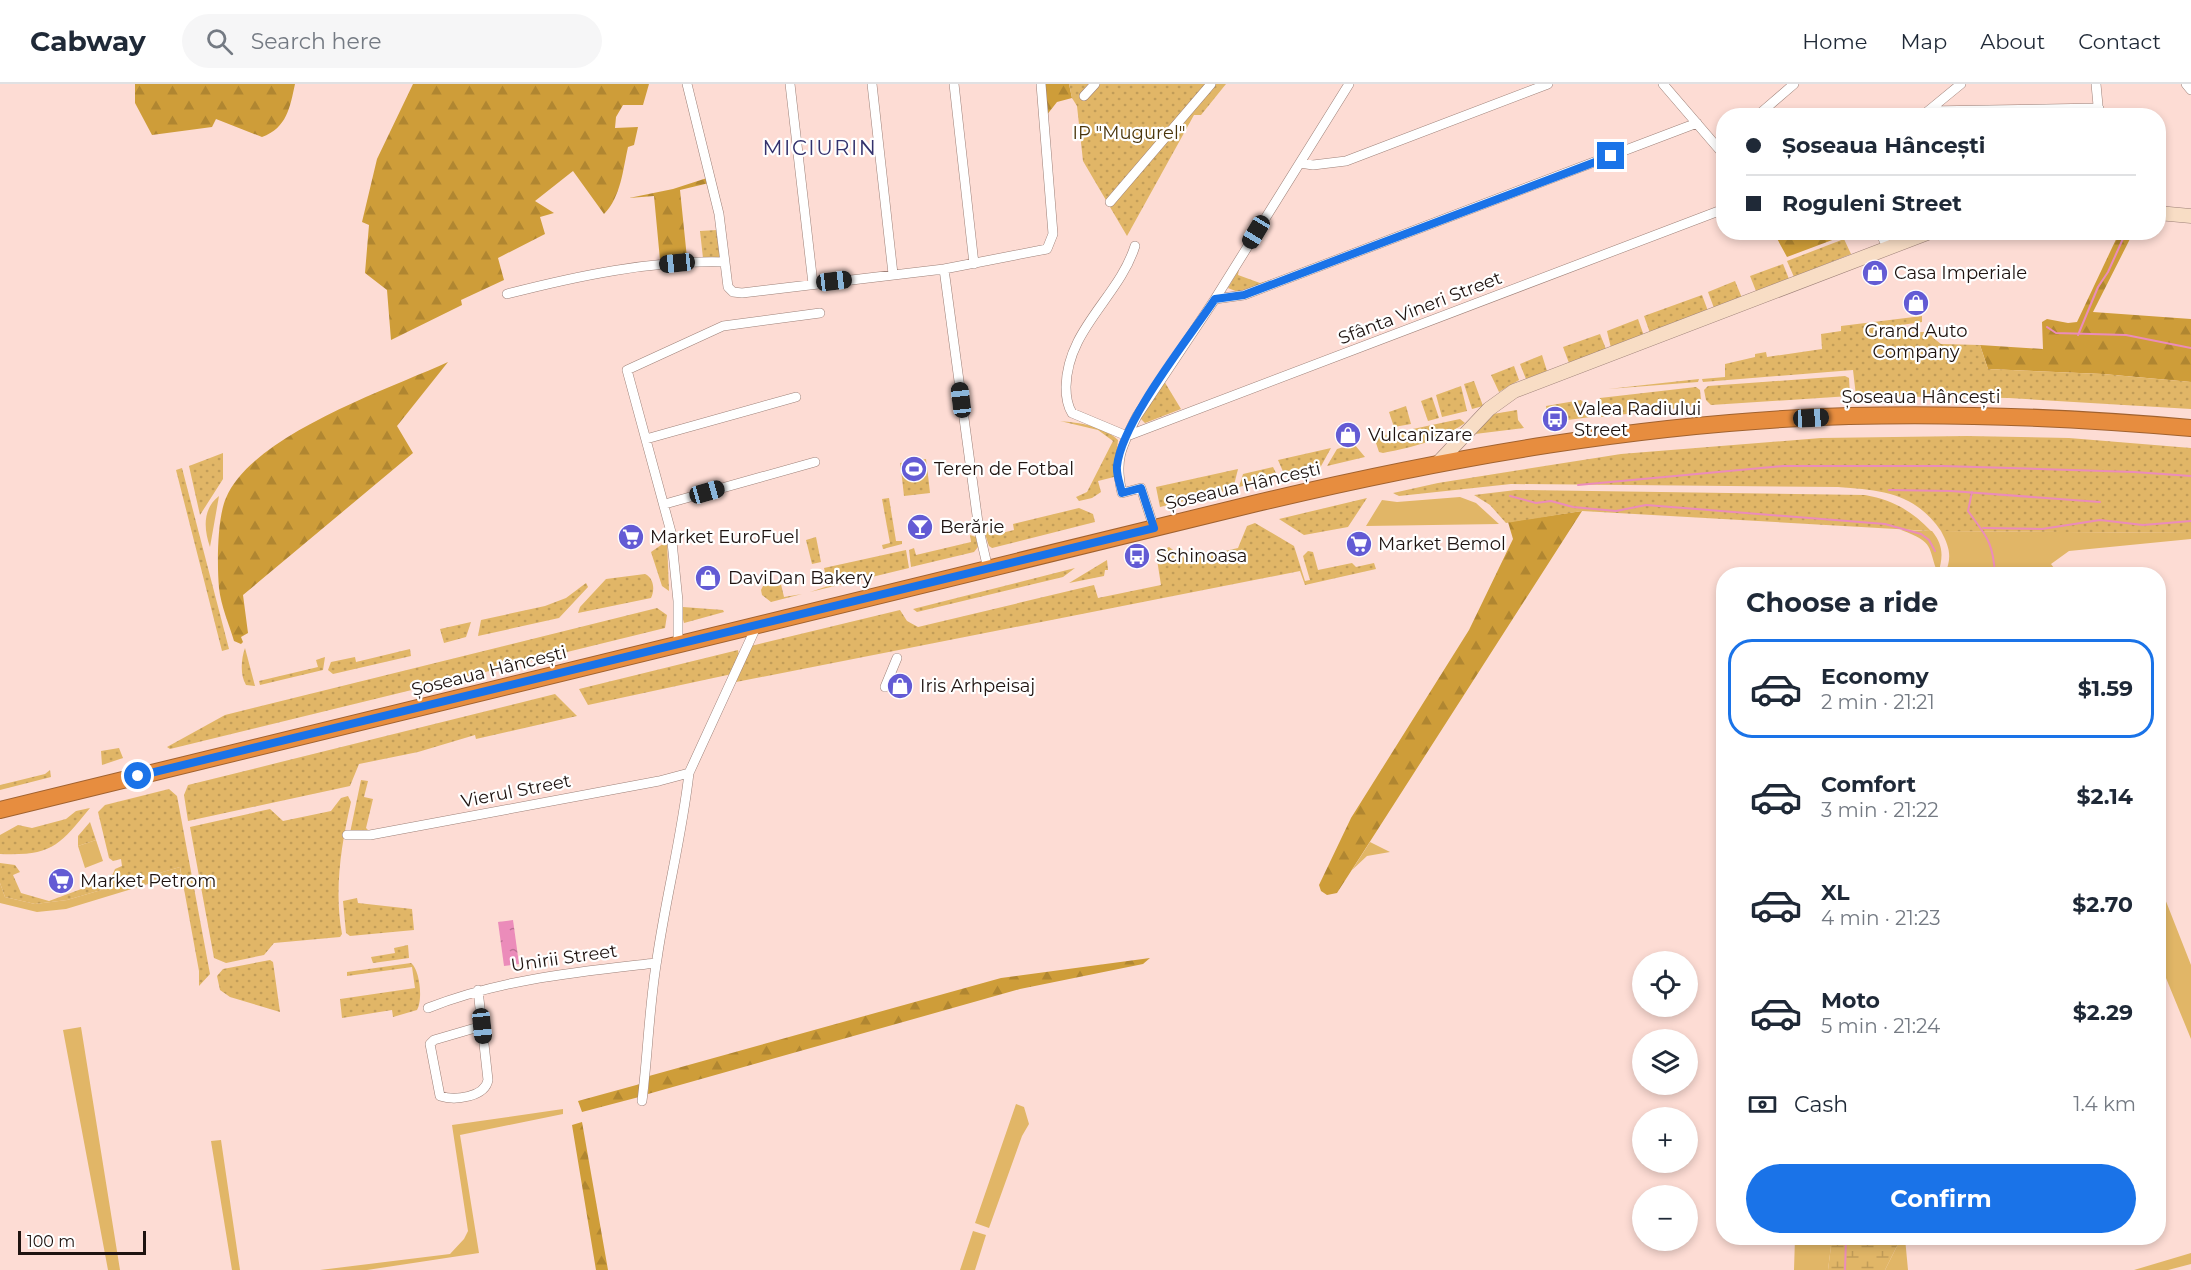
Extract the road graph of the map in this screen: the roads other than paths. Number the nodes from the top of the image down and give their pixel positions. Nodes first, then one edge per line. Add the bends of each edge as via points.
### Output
1 (687, 84) edge
2 (790, 84) edge
3 (872, 84) edge
4 (954, 84) edge
5 (1041, 84) edge
6 (1095, 84) edge
7 (1211, 84) edge
8 (1349, 84) edge
9 (1548, 84) edge
10 (1664, 84) edge
11 (1960, 84) edge
12 (2096, 84) edge
13 (2186, 84) edge
14 (1789, 86) edge
15 (2191, 90) edge
16 (1084, 96) dead end
17 (1766, 108) edge
18 (1931, 108) edge
19 (2099, 108) edge
20 (1697, 123) junction
21 (1716, 143) edge
22 (1300, 164) junction
23 (1110, 202) dead end
24 (1716, 211) edge
25 (2166, 214) edge
26 (2191, 216) edge
27 (1884, 240) edge
28 (1907, 240) edge
29 (1135, 246) dead end
30 (1887, 247) junction
31 (724, 262) junction
32 (975, 264) junction
33 (944, 269) junction
34 (893, 274) junction
35 (813, 284) junction
36 (507, 294) dead end
37 (1215, 299) junction
38 (820, 313) dead end
39 (796, 397) dead end
40 (2191, 428) edge
41 (1127, 436) junction
42 (646, 439) junction
43 (815, 462) dead end
44 (1438, 463) junction
45 (664, 504) junction
46 (1154, 528) junction
47 (988, 569) junction
48 (757, 625) junction
49 (678, 645) junction
50 (897, 658) dead end
51 (885, 687) dead end
52 (689, 772) junction
53 (0, 810) edge
54 (347, 835) dead end
55 (656, 963) junction
56 (478, 990) junction
57 (428, 1008) dead end
58 (482, 1026) junction
59 (642, 1101) dead end

1 - 31 street via 719,214
2 - 35 street
3 - 34 street
4 - 32 street
5 - 32 street via 1053,234 1050,245 1042,251
6 - 16 street
7 - 23 street
8 - 22 street
9 - 22 street via 1346,161
10 - 20 street
11 - 18 street
12 - 19 street
13 - 15 street
14 - 17 street
20 - 21 street
20 - 37 street via 1244,295
22 - 37 street
24 - 41 street, Sfânta Vineri Street
25 - 26 street
27 - 30 street
28 - 30 street
29 - 41 street via 1128,265 1077,341 1066,380 1066,397 1072,413
30 - 44 street via 1514,391 1489,409
31 - 35 street via 731,291
31 - 36 street via 698,261 582,275
32 - 33 street
33 - 34 street
33 - 47 street via 979,530
34 - 35 street
37 - 41 street
38 - 42 street via 723,326 632,366 626,374
39 - 42 street
40 - 44 highway, Șoseaua Hâncești via 2043,418 1815,418 1613,435
41 - 46 street via 1117,467 1122,493 1141,488
42 - 45 street
43 - 45 street
44 - 46 highway, Șoseaua Hâncești
45 - 49 street via 674,555
46 - 47 highway, Șoseaua Hâncești
47 - 48 highway, Șoseaua Hâncești
48 - 49 highway, Șoseaua Hâncești
48 - 52 street
49 - 53 highway, Șoseaua Hâncești
50 - 51 street
52 - 54 street, Vierul Street via 394,831
52 - 55 street via 682,832 668,887
55 - 56 street, Unirii Street via 541,977
55 - 59 street
56 - 57 street, Unirii Street
56 - 58 street
58 - 58 street via 488,1080 484,1091 440,1096 430,1044

